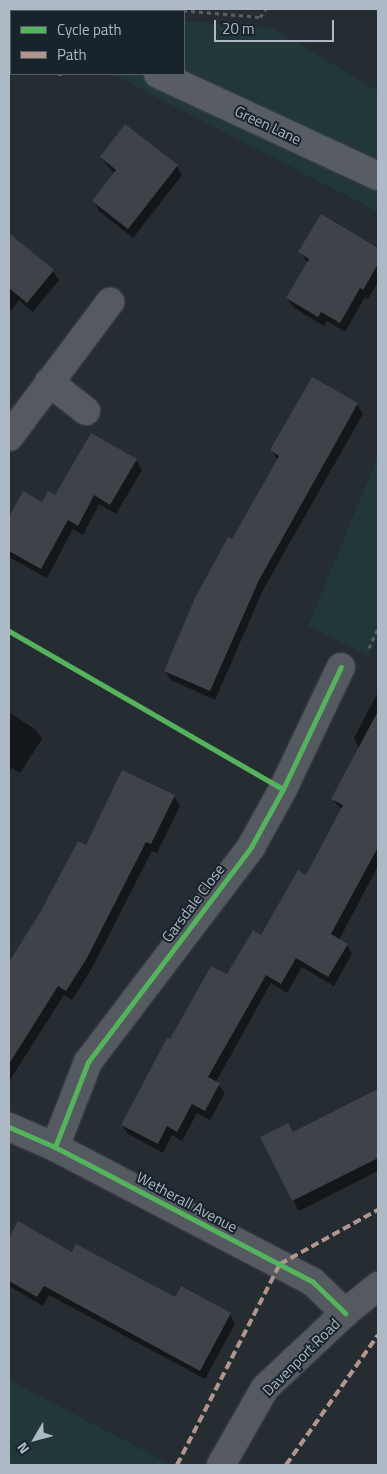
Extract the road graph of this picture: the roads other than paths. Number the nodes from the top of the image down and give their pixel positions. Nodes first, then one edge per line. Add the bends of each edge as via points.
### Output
1 (160, 75) edge
2 (378, 176) edge
3 (110, 302) dead end
4 (50, 382) junction
5 (86, 411) dead end
6 (9, 437) edge
7 (341, 667) dead end
8 (9, 1127) edge
9 (55, 1147) junction
10 (378, 1286) edge
11 (345, 1312) junction
12 (221, 1465) edge

1 - 2 main road, Green Lane
3 - 4 street
4 - 5 street
4 - 6 street
7 - 9 street, Garsdale Close via 283,789 250,847 88,1062
8 - 9 street, Wetherall Avenue
9 - 11 street, Wetherall Avenue via 313,1282
10 - 11 street, Davenport Road
11 - 12 street, Davenport Road via 265,1388

